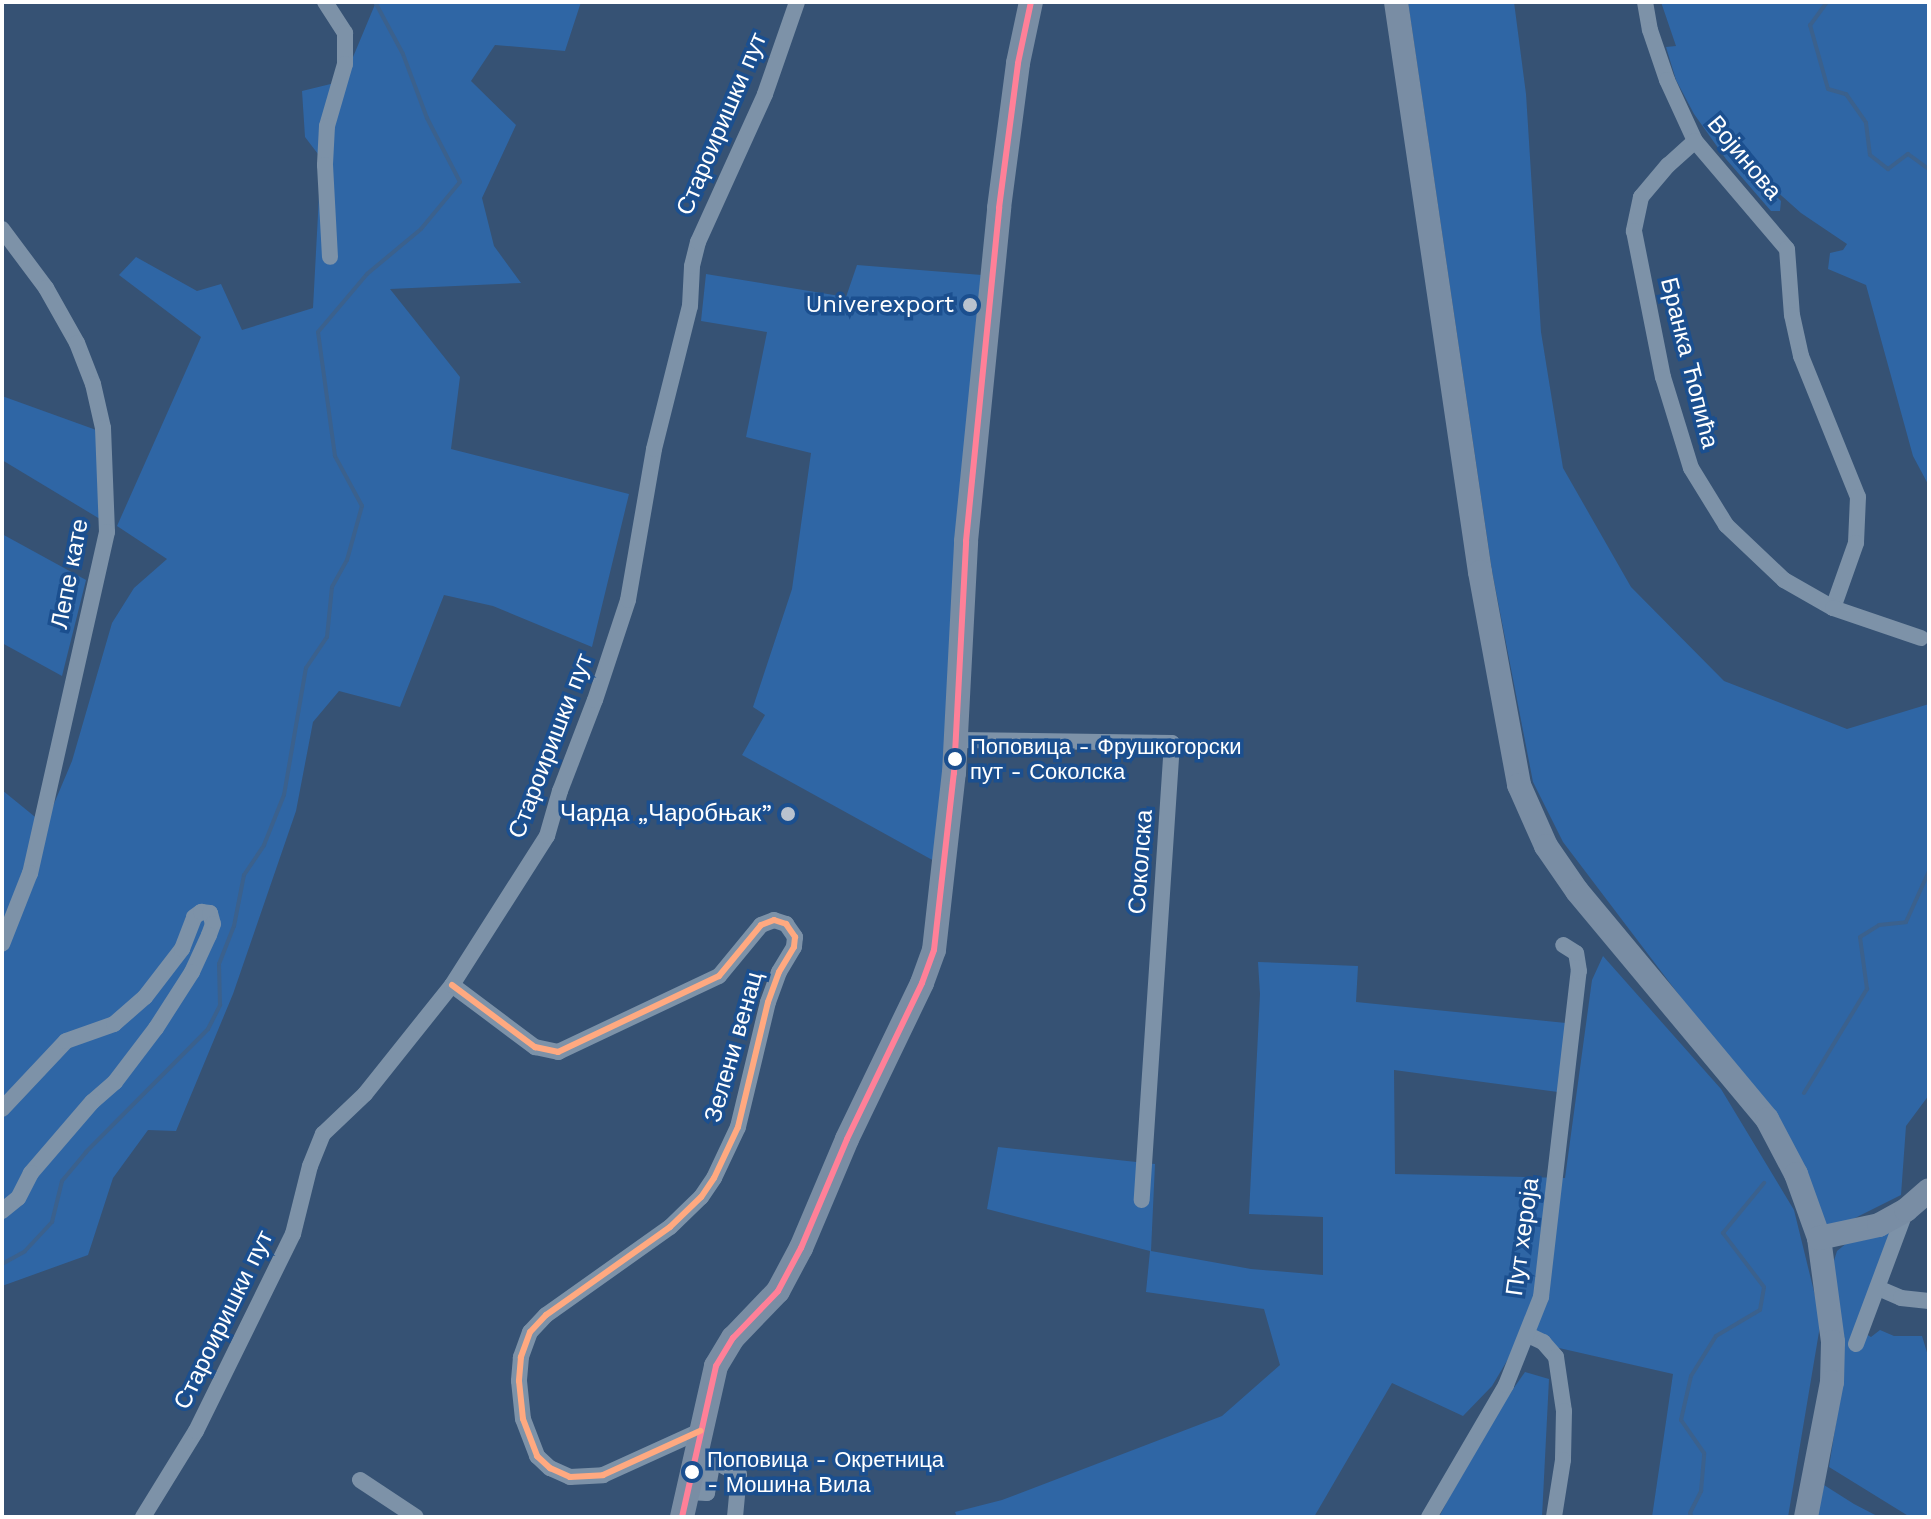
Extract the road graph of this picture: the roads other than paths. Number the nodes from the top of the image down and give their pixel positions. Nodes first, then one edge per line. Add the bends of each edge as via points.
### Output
1 (325, 2) edge
2 (797, 2) edge
3 (1031, 2) edge
4 (1396, 2) edge
5 (1645, 2) edge
6 (1695, 141) junction
7 (2, 229) edge
8 (330, 257) dead end
9 (1833, 608) junction
10 (1921, 638) dead end
11 (956, 740) junction
12 (2, 944) edge
13 (1563, 945) dead end
14 (452, 985) junction
15 (2, 1109) edge
16 (1929, 1190) edge
17 (1142, 1200) dead end
18 (1906, 1210) junction
19 (2, 1211) edge
20 (1819, 1238) junction
21 (1878, 1288) junction
22 (1929, 1301) edge
23 (1528, 1335) junction
24 (1856, 1344) dead end
25 (703, 1447) junction
26 (360, 1480) dead end
27 (143, 1517) edge
28 (416, 1517) edge
29 (682, 1517) edge
30 (735, 1517) edge
31 (1429, 1517) edge
32 (1554, 1517) edge
33 (1806, 1517) edge

1 - 8 street via 345,33 345,64 327,126
2 - 14 street, Староиришки пут via 765,94 698,242 690,306 654,449 628,600 558,806 547,836
3 - 11 street via 999,208 966,541
4 - 20 street via 1480,572 1519,785 1546,846 1577,891 1767,1119 1796,1174
5 - 6 street, Војинова via 1667,80
6 - 9 street, Војинова via 1787,249 1796,339 1858,497 1856,543
6 - 9 street, Бранка Ћопића via 1652,181 1634,219 1678,432 1691,468 1726,525 1784,580
7 - 12 street, Лепе кате via 46,288 93,384 103,428 107,532 30,873
9 - 10 street, Бранка Ћопића
11 - 17 street, Соколска via 1172,743
11 - 25 street via 940,917 928,969 778,1291 733,1338 716,1366
13 - 23 street, Пут хероја via 1576,953 1579,971 1543,1281
14 - 25 street, Зелени венац via 535,1047 558,1052 719,976 761,925 774,920 786,924 795,937 768,1002 738,1127 714,1178 677,1221 546,1315 530,1332 521,1357 519,1381 528,1435 537,1456 560,1473 603,1475
14 - 27 street, Староиришки пут via 365,1094 323,1134 293,1234 196,1431
15 - 19 street via 66,1041 114,1024 145,997 182,949 194,917 210,913 213,924 192,972 156,1028
16 - 18 street
18 - 20 street via 1863,1231
18 - 21 street
20 - 33 street via 1833,1342 1832,1382
21 - 22 street via 1901,1298
21 - 24 street
23 - 31 street, Пут хероја via 1506,1385
23 - 32 street via 1556,1357 1562,1397 1563,1460
25 - 29 street
25 - 30 street via 739,1474
26 - 28 street

